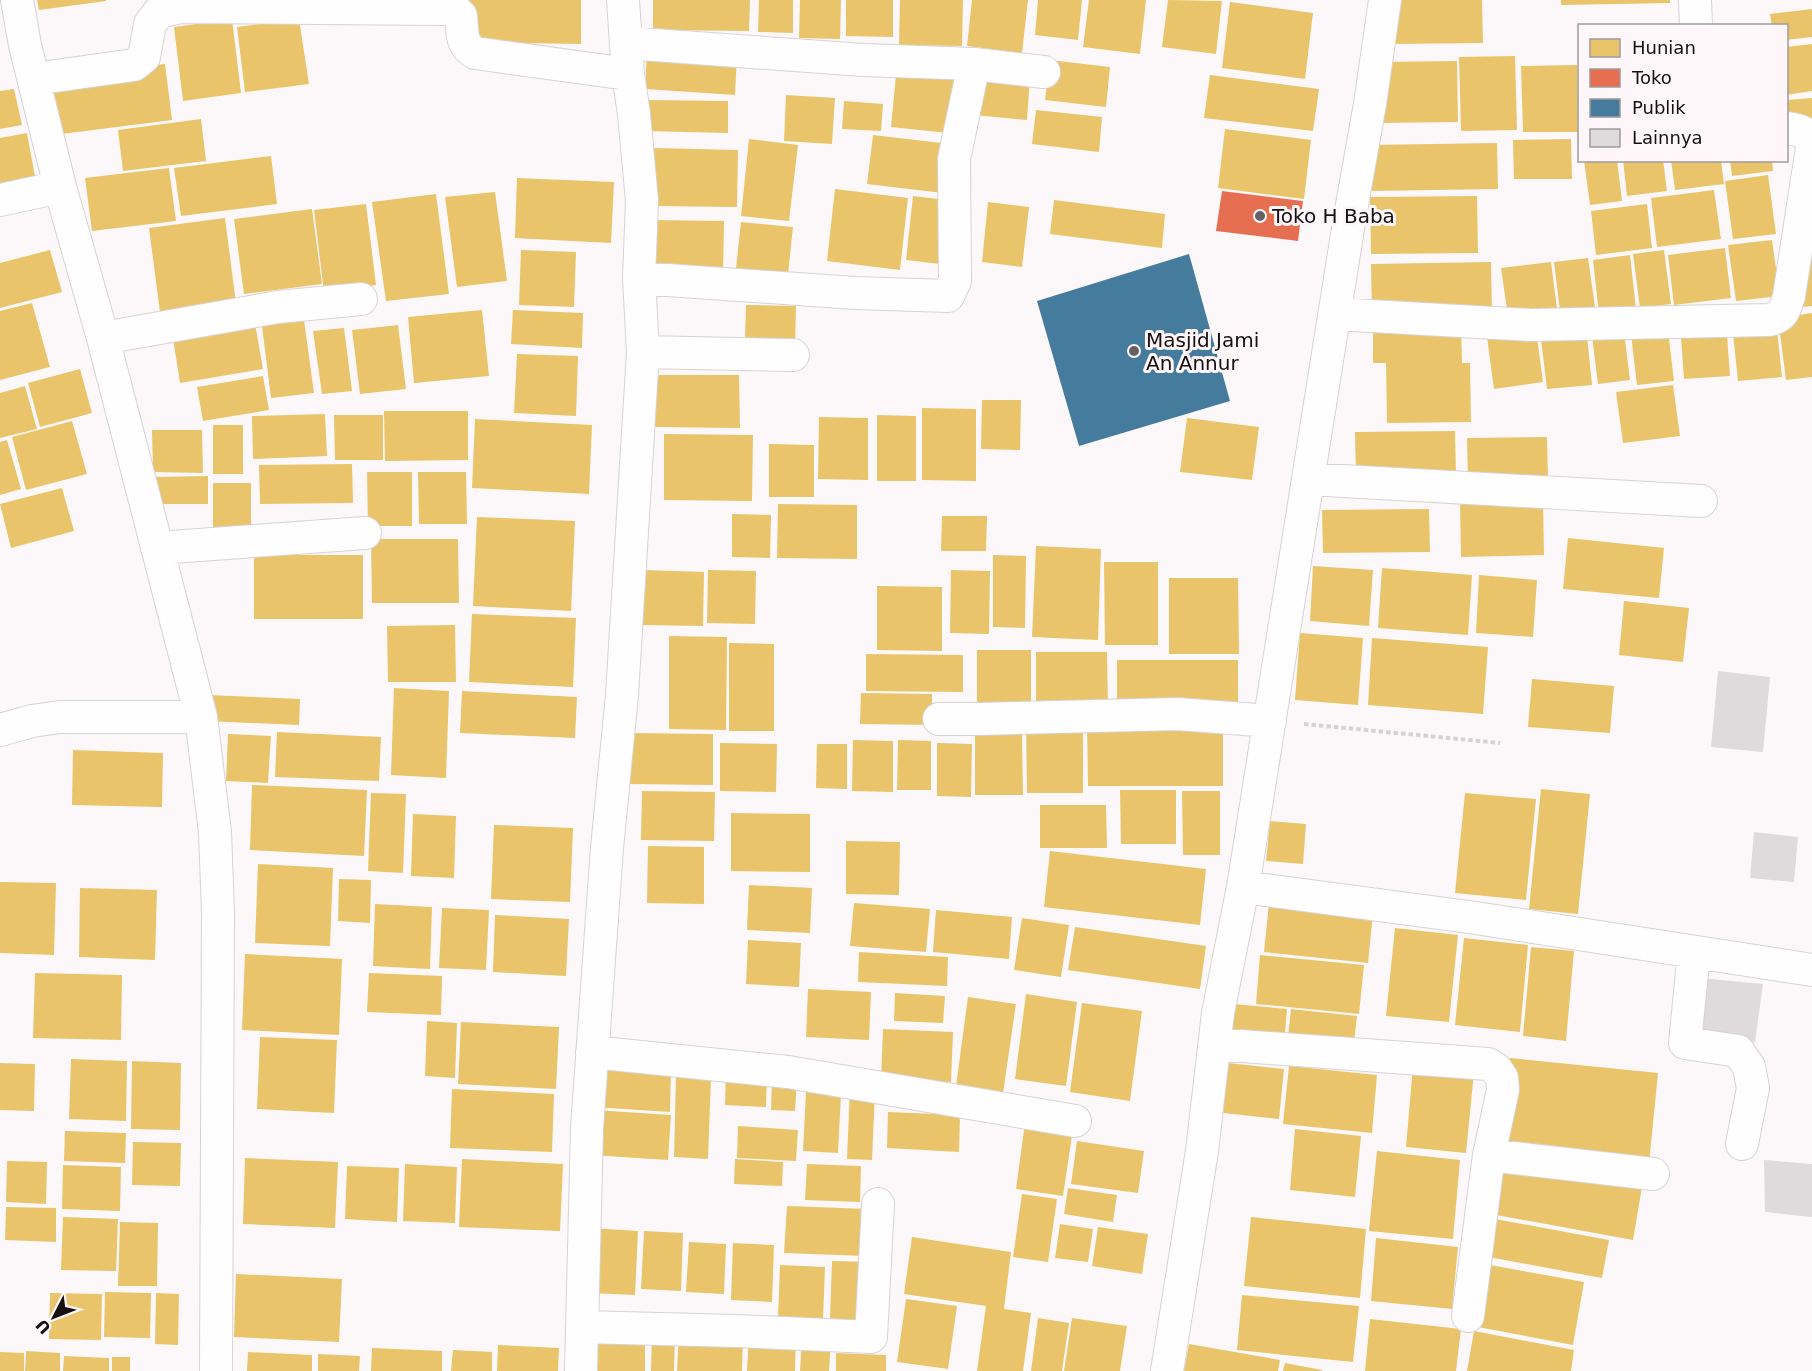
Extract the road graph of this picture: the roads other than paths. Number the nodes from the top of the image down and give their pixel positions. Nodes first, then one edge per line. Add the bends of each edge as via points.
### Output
1 (17, 0) edge
2 (623, 0) edge
3 (1385, 0) edge
4 (1695, 0) edge
5 (1696, 24) edge
6 (626, 43) junction
7 (974, 64) junction
8 (1044, 72) dead end
9 (628, 74) junction
10 (34, 80) junction
11 (1788, 128) edge
12 (1812, 146) edge
13 (1809, 185) edge
14 (60, 187) junction
15 (0, 200) edge
16 (639, 279) junction
17 (361, 298) dead end
18 (1335, 314) junction
19 (104, 338) junction
20 (643, 352) junction
21 (793, 355) dead end
22 (1308, 479) junction
23 (1701, 501) dead end
24 (365, 533) dead end
25 (157, 548) junction
26 (201, 717) junction
27 (939, 719) dead end
28 (1270, 721) junction
29 (0, 730) edge
30 (1243, 887) junction
31 (1694, 952) junction
32 (1812, 970) edge
33 (1215, 1044) junction
34 (592, 1052) junction
35 (1075, 1121) dead end
36 (1742, 1144) dead end
37 (1489, 1155) junction
38 (1653, 1174) dead end
39 (878, 1204) dead end
40 (1468, 1316) dead end
41 (582, 1327) junction
42 (216, 1371) edge
43 (581, 1371) edge
44 (1167, 1371) edge

1 - 10 street
2 - 6 street
3 - 18 street
4 - 5 street
6 - 7 street
6 - 9 street
7 - 8 street
7 - 16 street via 954,159 955,282 948,296
9 - 10 street via 475,53 467,48 461,16 455,10 181,7 159,12 150,24 144,57 134,65
9 - 16 street via 642,201
10 - 14 street
11 - 12 street via 1802,132
12 - 13 street
13 - 18 street via 1787,303 1777,318 1531,325
14 - 15 street
14 - 19 street
16 - 20 street
17 - 19 street via 278,307
18 - 22 street
19 - 25 street
20 - 21 street
20 - 34 street via 622,695
22 - 23 street
22 - 28 street
24 - 25 street
25 - 26 street
26 - 29 street via 60,717
26 - 42 street via 215,832 218,912
27 - 28 street via 1178,714
28 - 30 street
30 - 31 street
30 - 33 street
31 - 32 street
31 - 36 street via 1685,1043 1738,1051 1749,1067 1753,1088
33 - 37 street via 1488,1064 1502,1078 1503,1090
33 - 44 street
34 - 35 street via 778,1070
34 - 41 street
37 - 38 street
37 - 40 street
39 - 41 street via 871,1337
41 - 43 street

